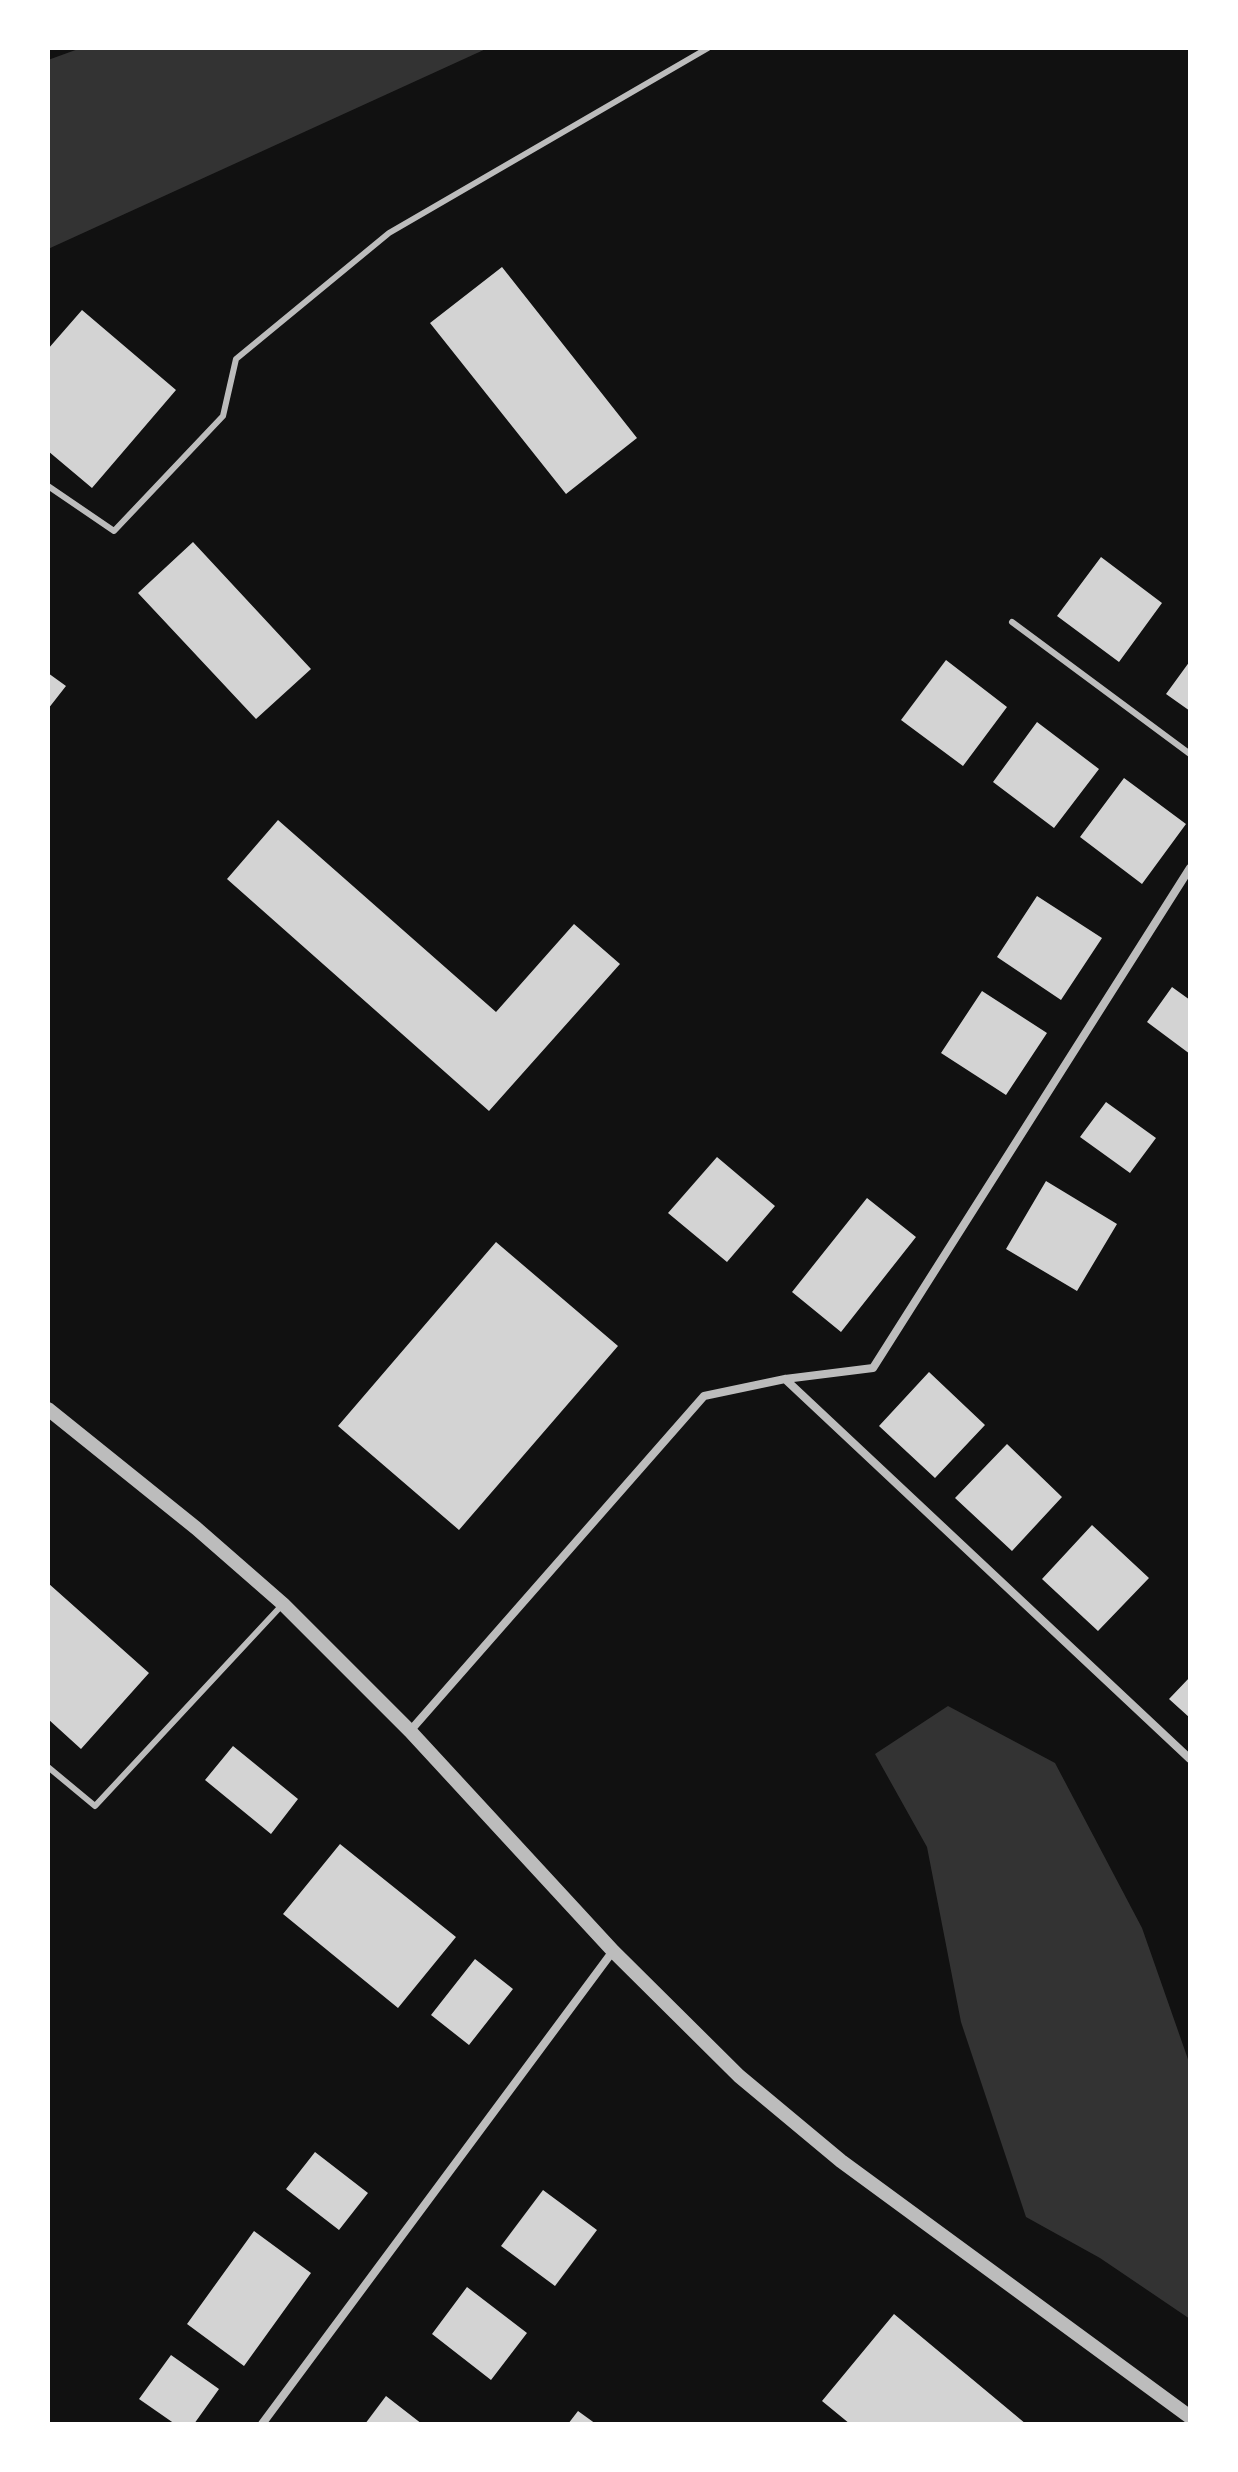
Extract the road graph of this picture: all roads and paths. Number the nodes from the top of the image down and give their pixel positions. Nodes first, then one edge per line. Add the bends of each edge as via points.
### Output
1 (708, 48) edge
2 (48, 486) edge
3 (1012, 622) dead end
4 (1190, 754) edge
5 (1190, 868) edge
6 (785, 1379) junction
7 (48, 1409) edge
8 (283, 1604) junction
9 (410, 1731) junction
10 (1190, 1759) edge
11 (48, 1767) edge
12 (613, 1951) junction
13 (1190, 2417) edge
14 (262, 2424) edge

1 - 2 lane via 389,233 236,359 223,416 114,531
3 - 4 lane
5 - 6 street via 873,1368
6 - 9 street via 704,1396
6 - 10 street
7 - 8 street
8 - 9 street
8 - 11 lane via 95,1806
9 - 12 street
12 - 13 street via 739,2076 841,2161
12 - 14 street

